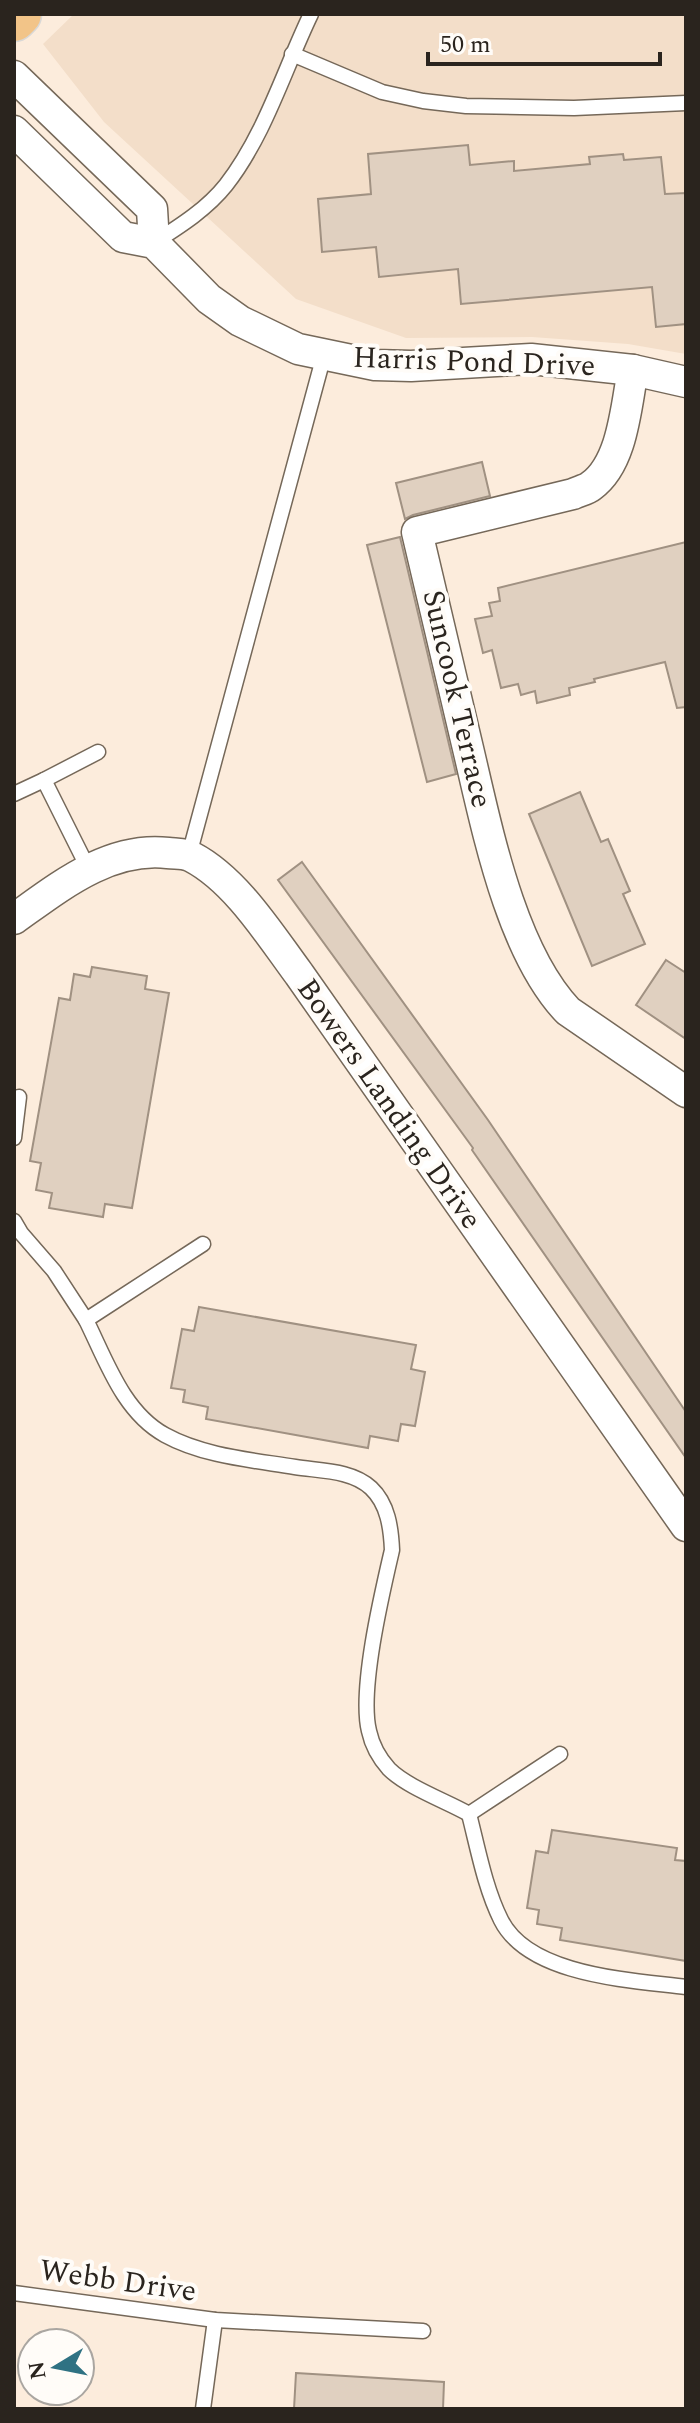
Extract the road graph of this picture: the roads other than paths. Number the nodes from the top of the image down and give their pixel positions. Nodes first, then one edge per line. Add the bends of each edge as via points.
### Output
1 (19, 14) edge
2 (311, 14) edge
3 (14, 19) edge
4 (292, 54) junction
5 (14, 76) edge
6 (686, 103) edge
7 (14, 131) edge
8 (154, 243) junction
9 (324, 355) junction
10 (633, 370) junction
11 (686, 382) edge
12 (98, 752) dead end
13 (44, 780) junction
14 (14, 794) edge
15 (189, 855) junction
16 (89, 870) junction
17 (14, 919) edge
18 (686, 1092) edge
19 (19, 1097) dead end
20 (14, 1138) edge
21 (14, 1221) edge
22 (203, 1244) dead end
23 (86, 1320) junction
24 (686, 1526) edge
25 (560, 1754) dead end
26 (469, 1814) junction
27 (686, 1987) edge
28 (14, 2293) edge
29 (215, 2320) junction
30 (423, 2331) dead end
31 (203, 2409) edge

1 - 3 main road
2 - 4 lane
4 - 6 lane via 382,92 423,101 574,108
4 - 8 lane via 253,144 225,186 195,216
5 - 8 street via 152,209
7 - 8 street, Harris Pond Drive via 123,237
8 - 9 street, Harris Pond Drive via 209,299 240,321 298,349
9 - 10 street, Harris Pond Drive via 375,365 531,359
9 - 15 lane
10 - 11 street, Harris Pond Drive
10 - 18 street, Suncook Terrace via 614,453 590,487 417,532 488,830 527,949 568,1011
12 - 13 lane
13 - 14 lane
13 - 16 lane
15 - 16 street via 152,851
15 - 24 street, Bowers Landing Drive via 221,877 264,926
16 - 17 street
19 - 20 lane
21 - 23 lane
22 - 23 lane
23 - 26 lane via 122,1393 165,1435 241,1458 352,1476 379,1498 391,1529 392,1550 367,1686 369,1732 390,1770
25 - 26 lane
26 - 27 lane via 502,1923 536,1956 564,1967
28 - 29 lane, Webb Drive
29 - 30 lane, Webb Drive
29 - 31 lane

